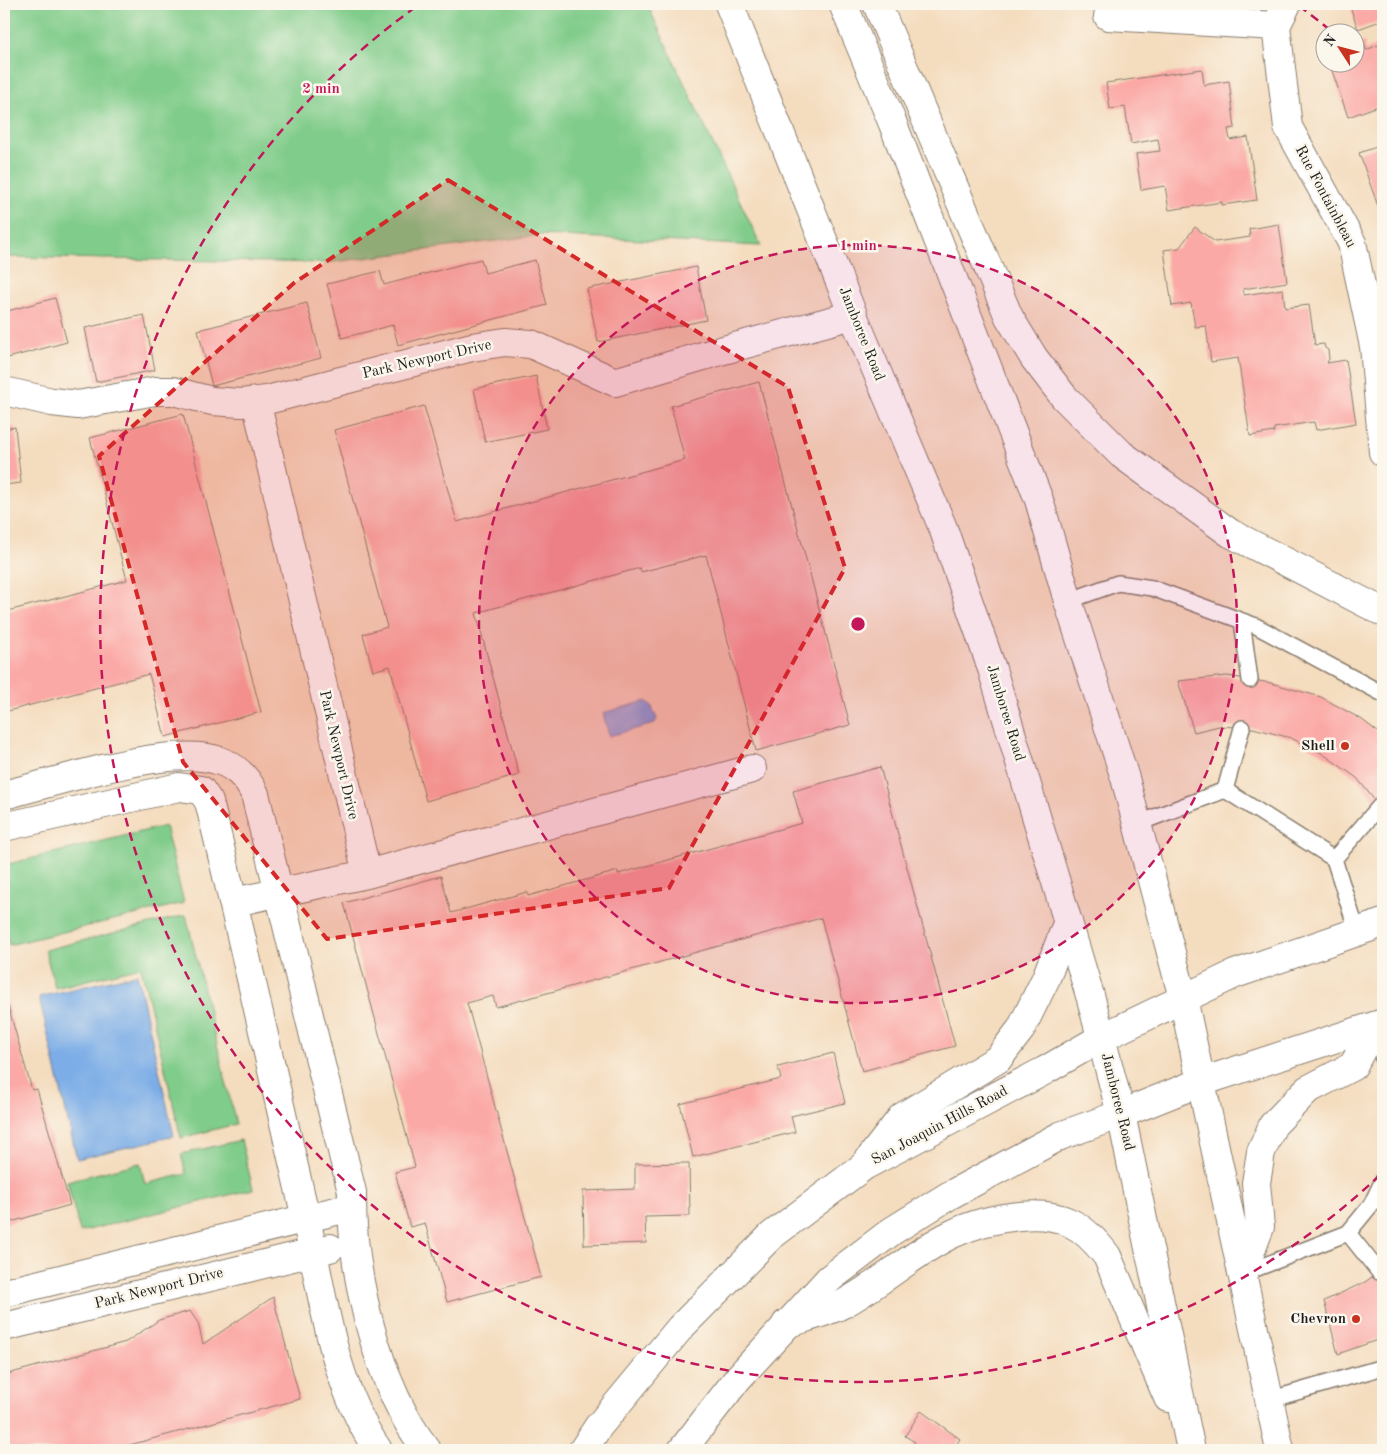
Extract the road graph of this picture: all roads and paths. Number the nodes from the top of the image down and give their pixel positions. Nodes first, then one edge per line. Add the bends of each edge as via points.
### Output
1 (729, 4) edge
2 (843, 4) edge
3 (878, 4) edge
4 (1281, 15) edge
5 (1108, 16) dead end
6 (853, 315) junction
7 (4, 391) edge
8 (256, 401) junction
9 (1383, 452) edge
10 (1068, 601) junction
11 (1383, 612) edge
12 (1242, 621) junction
13 (1250, 680) dead end
14 (1383, 694) edge
15 (1242, 728) dead end
16 (220, 761) junction
17 (752, 769) dead end
18 (201, 790) junction
19 (1225, 790) junction
20 (4, 795) edge
21 (1380, 806) dead end
22 (1139, 823) junction
23 (4, 827) edge
24 (1334, 859) junction
25 (367, 874) junction
26 (280, 892) junction
27 (234, 902) junction
28 (1068, 921) junction
29 (1383, 922) edge
30 (1357, 931) junction
31 (1183, 998) junction
32 (1379, 1024) edge
33 (1101, 1038) junction
34 (1383, 1058) edge
35 (1201, 1082) junction
36 (1121, 1114) junction
37 (864, 1166) junction
38 (1383, 1180) edge
39 (352, 1207) junction
40 (306, 1217) junction
41 (1348, 1233) junction
42 (353, 1242) junction
43 (313, 1252) junction
44 (1379, 1272) dead end
45 (1242, 1274) junction
46 (4, 1293) edge
47 (786, 1324) junction
48 (4, 1327) edge
49 (1383, 1367) edge
50 (1269, 1400) junction
51 (598, 1427) junction
52 (429, 1449) edge
53 (378, 1450) edge
54 (567, 1450) edge
55 (584, 1450) edge
56 (682, 1450) edge
57 (1190, 1450) edge
58 (1280, 1450) edge

1 - 6 street, Jamboree Road
2 - 10 street via 893,124 1038,500
3 - 11 street via 1009,317 1034,358 1064,397 1121,454 1230,533
4 - 5 street
4 - 9 street, Rue Fontainbleau via 1288,127 1352,243 1374,346
6 - 8 street, Park Newport Drive via 615,382 531,344 505,342 472,347
6 - 28 street, Jamboree Road via 946,538 992,669
7 - 8 street, Park Newport Drive via 78,405 155,391 173,391 212,401
8 - 25 street, Park Newport Drive
10 - 12 lane via 1118,583 1152,588
10 - 22 street
12 - 13 lane
12 - 14 lane
15 - 19 lane
16 - 18 street
16 - 20 street via 169,756
16 - 26 street via 246,777 255,794
17 - 25 street
18 - 23 street via 179,787
18 - 27 street via 209,802
19 - 22 lane
19 - 24 lane
21 - 24 lane
22 - 31 street
24 - 30 lane
25 - 26 street
26 - 27 street
26 - 39 street via 352,1192
27 - 40 street
28 - 33 street, Jamboree Road
28 - 37 street via 1046,978 1021,1029 998,1059 902,1117
29 - 30 street, San Joaquin Hills Road
30 - 31 street, San Joaquin Hills Road via 1235,974
31 - 33 street, San Joaquin Hills Road
31 - 35 street
32 - 34 lane
32 - 35 street
32 - 45 street via 1353,1066 1307,1090 1273,1125 1260,1152 1256,1183 1260,1227
33 - 36 street, Jamboree Road
33 - 37 street, San Joaquin Hills Road
35 - 36 street
35 - 45 street
36 - 47 street via 1060,1136 950,1194 892,1231 830,1279
36 - 57 street, Jamboree Road
37 - 51 street, San Joaquin Hills Road via 771,1236 680,1328
38 - 41 lane via 1371,1205
39 - 40 street
39 - 42 street
40 - 43 street
40 - 46 street
41 - 44 lane
41 - 45 lane
42 - 43 street, Park Newport Drive
42 - 52 street via 382,1367 401,1410
43 - 48 street, Park Newport Drive
43 - 53 street via 327,1323 351,1400
45 - 50 street
47 - 56 street via 739,1377
47 - 57 street via 842,1304 939,1239 965,1227 997,1218 1040,1214 1059,1217 1092,1236 1107,1256
49 - 50 lane
50 - 58 street
51 - 54 street
51 - 55 street, San Joaquin Hills Road

